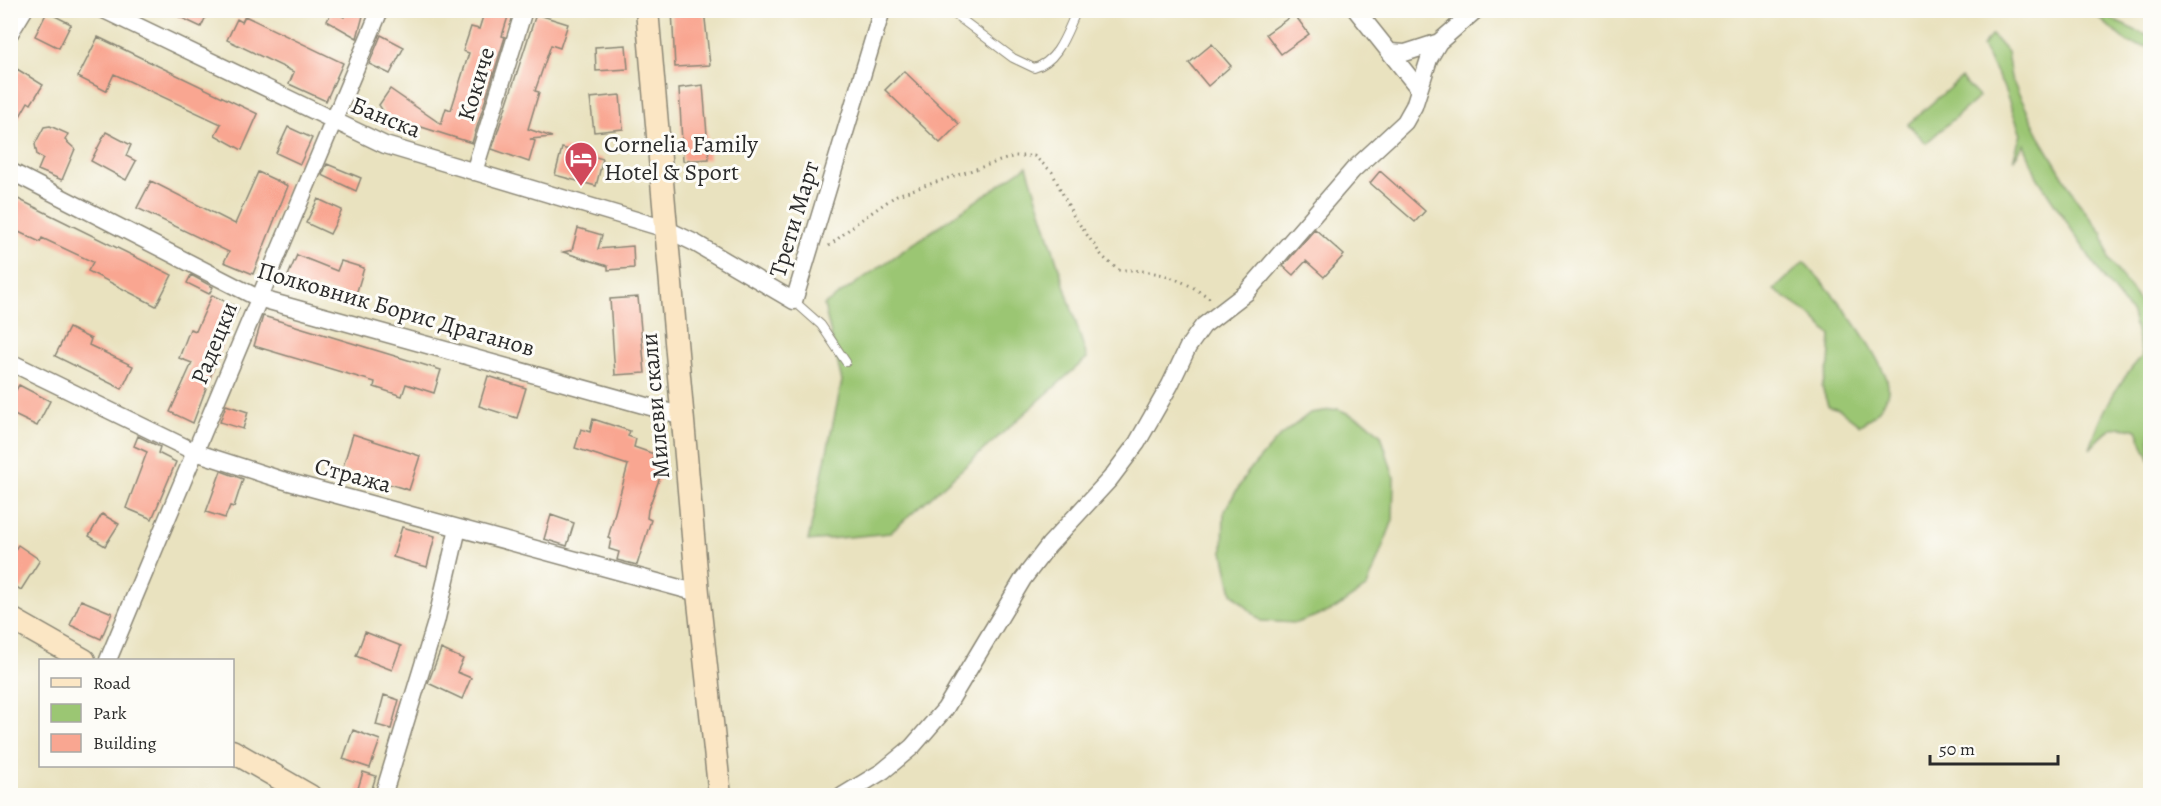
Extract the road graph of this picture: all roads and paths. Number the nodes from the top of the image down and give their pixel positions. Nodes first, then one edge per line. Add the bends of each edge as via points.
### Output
1 (24, 10) edge
2 (104, 10) edge
3 (380, 10) edge
4 (524, 10) edge
5 (647, 10) edge
6 (882, 10) edge
7 (950, 10) edge
8 (1077, 10) edge
9 (1356, 10) edge
10 (1476, 10) edge
11 (10, 33) edge
12 (1439, 42) junction
13 (1390, 52) junction
14 (1419, 89) junction
15 (332, 122) junction
16 (10, 171) edge
17 (474, 172) junction
18 (666, 229) junction
19 (805, 267) junction
20 (258, 298) junction
21 (794, 301) junction
22 (1225, 310) junction
23 (10, 362) edge
24 (846, 362) dead end
25 (683, 416) junction
26 (195, 452) junction
27 (458, 528) junction
28 (698, 593) junction
29 (10, 618) edge
30 (82, 659) edge
31 (108, 659) edge
32 (234, 752) edge
33 (310, 795) edge
34 (383, 795) edge
35 (720, 795) edge
36 (842, 795) edge

1 - 11 street
2 - 15 street, Банска
3 - 15 street, Радецки
4 - 17 street, Кокиче
5 - 18 street, Милеви скали
6 - 19 street, Трети Март
7 - 8 lane via 1013,58 1035,68 1048,64
9 - 13 street
10 - 12 street
12 - 13 street via 1412,52
12 - 14 street
13 - 14 street
14 - 22 street via 1405,122 1353,170 1246,293
15 - 17 street, Банска via 385,145
15 - 20 street, Радецки
16 - 20 street, Полковник Борис Драганов
17 - 18 street, Банска
18 - 21 street, Трети Март
18 - 25 street, Милеви скали
19 - 21 street, Трети Март
19 - 22 path via 897,195 1015,156 1034,156 1052,172 1073,215 1102,256 1118,270 1140,269 1169,275 1196,287
20 - 25 street, Полковник Борис Драганов
20 - 26 street, Радецки
21 - 24 lane via 821,325
22 - 36 street via 1203,326 1188,347 1137,443 1110,479 1023,579 945,709 912,747 883,771
23 - 26 street, Стража
25 - 28 street, Милеви скали
26 - 27 street, Стража
26 - 31 street, Радецки
27 - 28 street, Стража
27 - 34 street via 435,622
28 - 35 street, Милеви скали
29 - 30 street
32 - 33 street

